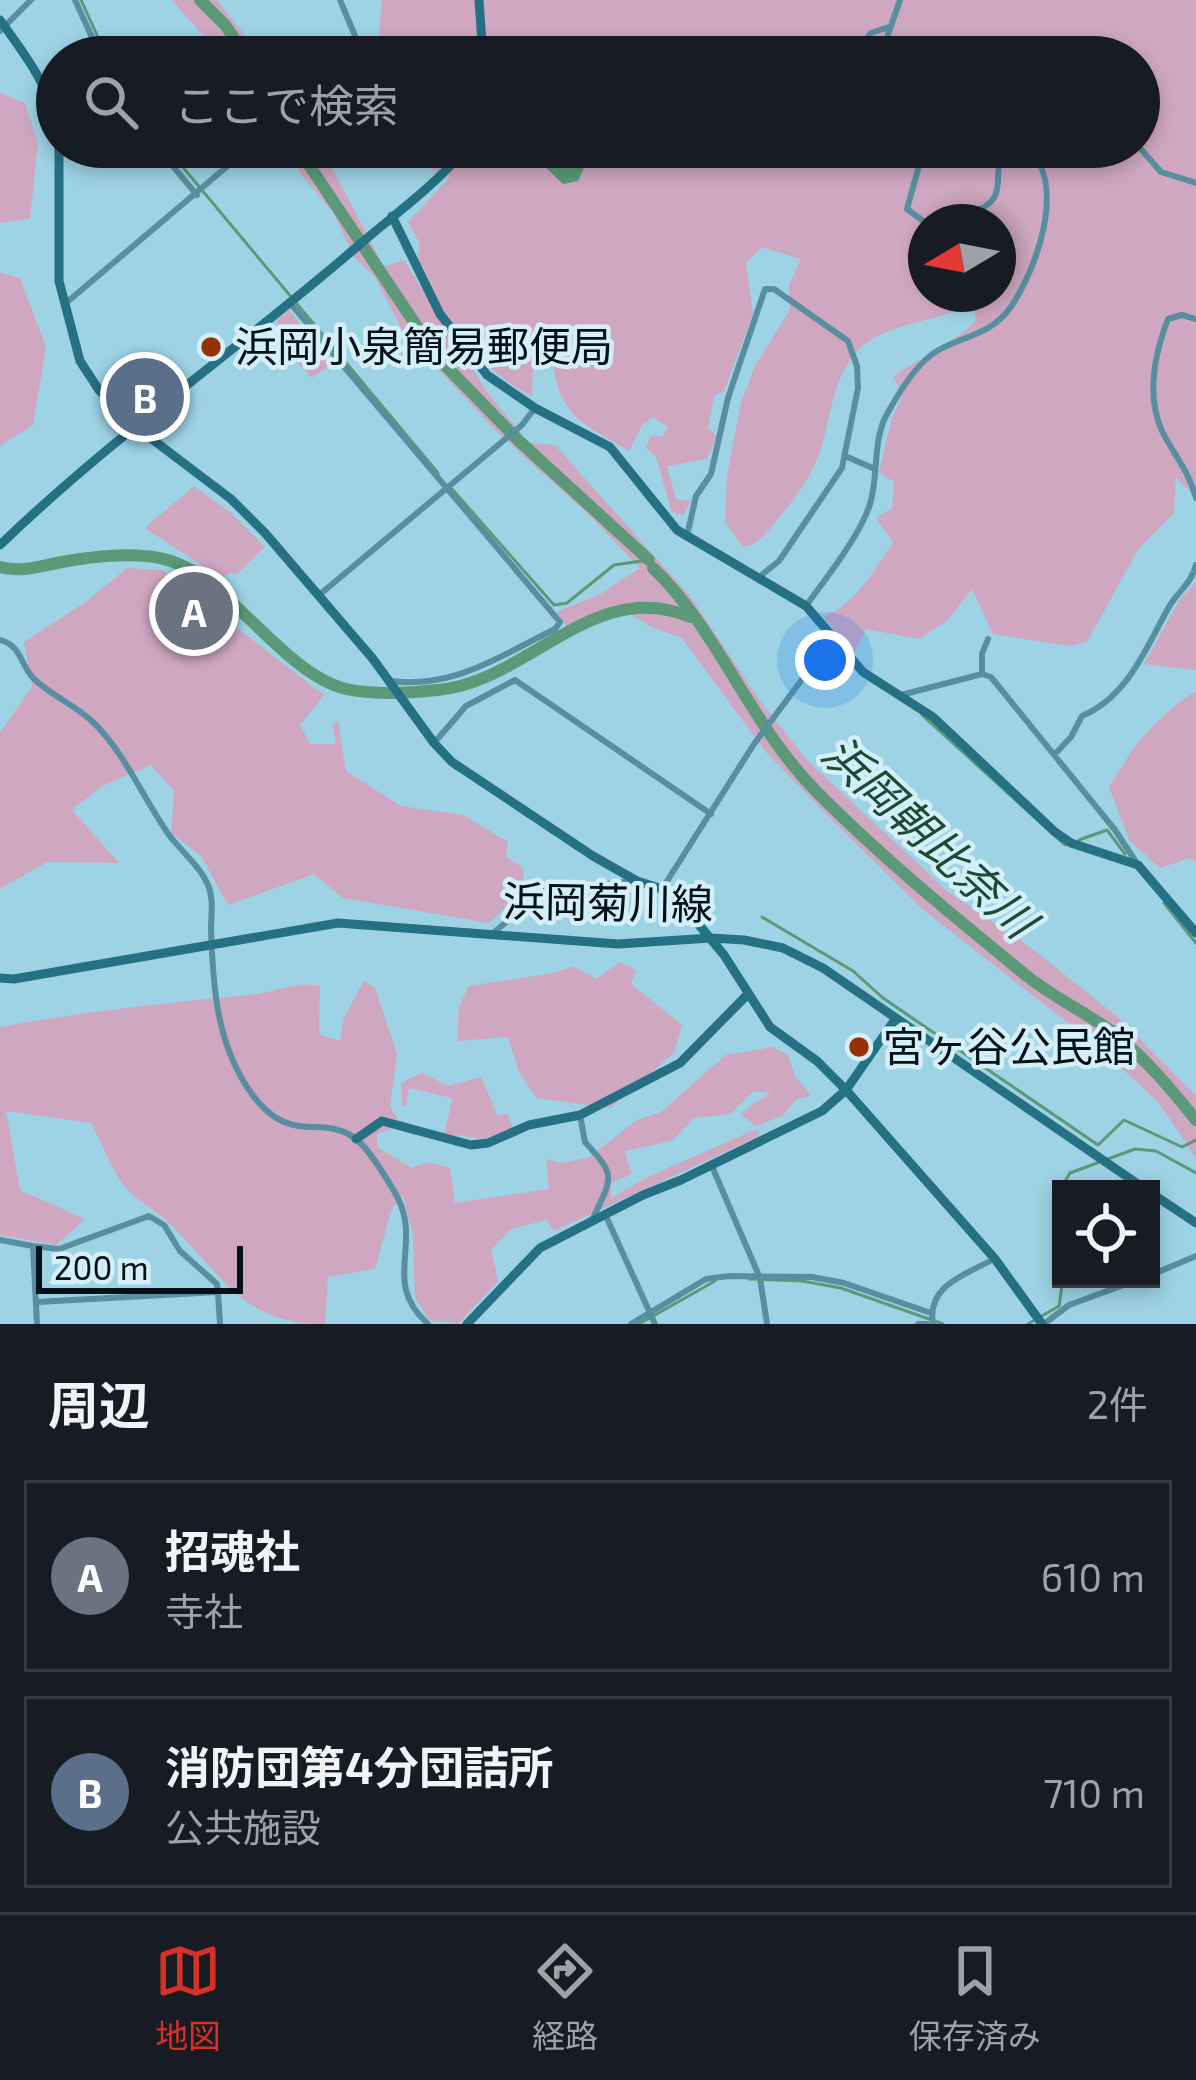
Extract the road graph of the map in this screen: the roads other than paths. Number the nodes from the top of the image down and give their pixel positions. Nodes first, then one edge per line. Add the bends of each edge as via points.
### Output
1 (31, 0) edge
2 (75, 0) edge
3 (340, 0) edge
4 (479, 0) edge
5 (900, 0) edge
6 (892, 25) junction
7 (2, 26) edge
8 (91, 36) edge
9 (355, 36) edge
10 (482, 36) edge
11 (870, 36) edge
12 (888, 36) edge
13 (36, 68) edge
14 (59, 168) edge
15 (174, 168) edge
16 (226, 168) edge
17 (444, 168) edge
18 (918, 168) edge
19 (997, 168) edge
20 (1041, 168) edge
21 (1155, 168) edge
22 (1196, 183) edge
23 (197, 195) junction
24 (908, 204) edge
25 (989, 204) edge
26 (392, 216) junction
27 (293, 302) junction
28 (63, 305) junction
29 (1196, 319) edge
30 (535, 408) junction
31 (136, 427) junction
32 (845, 456) junction
33 (875, 470) junction
34 (448, 487) junction
35 (1196, 498) edge
36 (687, 536) junction
37 (1, 543) edge
38 (1196, 565) edge
39 (759, 577) junction
40 (318, 596) junction
41 (806, 606) junction
42 (832, 638) junction
43 (988, 639) dead end
44 (0, 640) edge
45 (982, 674) junction
46 (390, 681) junction
47 (901, 695) junction
48 (434, 743) junction
49 (1055, 754) junction
50 (711, 814) junction
51 (1138, 865) junction
52 (637, 880) junction
53 (662, 889) junction
54 (1196, 933) edge
55 (492, 934) junction
56 (711, 938) junction
57 (213, 944) junction
58 (0, 978) edge
59 (747, 995) junction
60 (896, 1018) junction
61 (847, 1090) junction
62 (580, 1115) junction
63 (356, 1139) junction
64 (711, 1163) junction
65 (1132, 1180) edge
66 (1160, 1199) edge
67 (605, 1214) junction
68 (592, 1220) junction
69 (1196, 1223) edge
70 (0, 1240) edge
71 (33, 1246) junction
72 (1196, 1256) edge
73 (995, 1259) junction
74 (1160, 1271) edge
75 (760, 1278) junction
76 (1115, 1288) edge
77 (218, 1292) junction
78 (37, 1302) junction
79 (650, 1313) junction
80 (931, 1313) junction
81 (473, 1321) edge
82 (37, 1324) edge
83 (220, 1324) edge
84 (428, 1324) edge
85 (631, 1324) edge
86 (655, 1324) edge
87 (767, 1324) edge
88 (918, 1324) edge
89 (930, 1324) edge
90 (1043, 1324) edge

1 - 7 street
2 - 8 street
3 - 9 street
4 - 10 street
5 - 6 street
6 - 11 street
6 - 12 street
7 - 13 street
14 - 28 street
15 - 23 street
16 - 23 street
17 - 26 street
18 - 24 street
19 - 25 street
20 - 33 street via 1045,234 1009,309 982,332 930,355 908,381 885,418
21 - 22 street
23 - 28 street
26 - 27 street
26 - 30 street via 451,332 488,375
27 - 31 street
27 - 34 street
28 - 31 street via 80,361
29 - 35 street via 1168,320 1152,388 1161,429
30 - 34 street
30 - 36 street via 610,447
31 - 37 street
31 - 40 street via 231,499
32 - 33 street
32 - 36 street via 857,388 853,348 765,289
32 - 39 street via 779,561
33 - 41 street via 866,514
34 - 40 street
34 - 46 street via 560,622 482,669
36 - 39 street
38 - 49 street via 1135,670 1106,706 1082,716
39 - 41 street
40 - 46 street
41 - 42 street
42 - 47 street via 862,672
42 - 50 street
43 - 45 street
44 - 57 street via 113,747 208,884
45 - 47 street
45 - 49 street
46 - 48 street
47 - 51 street via 1065,839
48 - 50 street via 466,706 515,680
48 - 52 street via 473,778
49 - 51 street
50 - 53 street
51 - 54 street
52 - 53 street
52 - 55 street via 542,891
53 - 56 street
55 - 56 street, 浜岡菊川線 via 618,944
55 - 57 street, 浜岡菊川線 via 338,923
56 - 59 street
56 - 60 street, 浜岡菊川線 via 769,943 804,957
57 - 58 street, 浜岡菊川線
57 - 63 street via 222,1039 265,1111 292,1127
59 - 61 street via 770,1027
59 - 62 street via 680,1064
60 - 61 street
60 - 65 street, 浜岡菊川線
61 - 64 street via 806,1120
61 - 73 street
62 - 63 street via 488,1143 456,1143 382,1121
62 - 68 street via 609,1181
63 - 84 street via 402,1208 406,1298
64 - 67 street
64 - 75 street
66 - 69 street, 浜岡菊川線
67 - 68 street
67 - 79 street
68 - 81 street via 540,1248
70 - 71 street
71 - 77 street via 59,1249 148,1216
71 - 78 street
72 - 74 street
73 - 80 street via 946,1282
73 - 90 street
75 - 79 street via 706,1279
75 - 80 street via 844,1283
75 - 87 street
76 - 90 street
77 - 78 street
77 - 83 street
78 - 82 street
79 - 85 street
79 - 86 street
80 - 89 street
88 - 89 street

